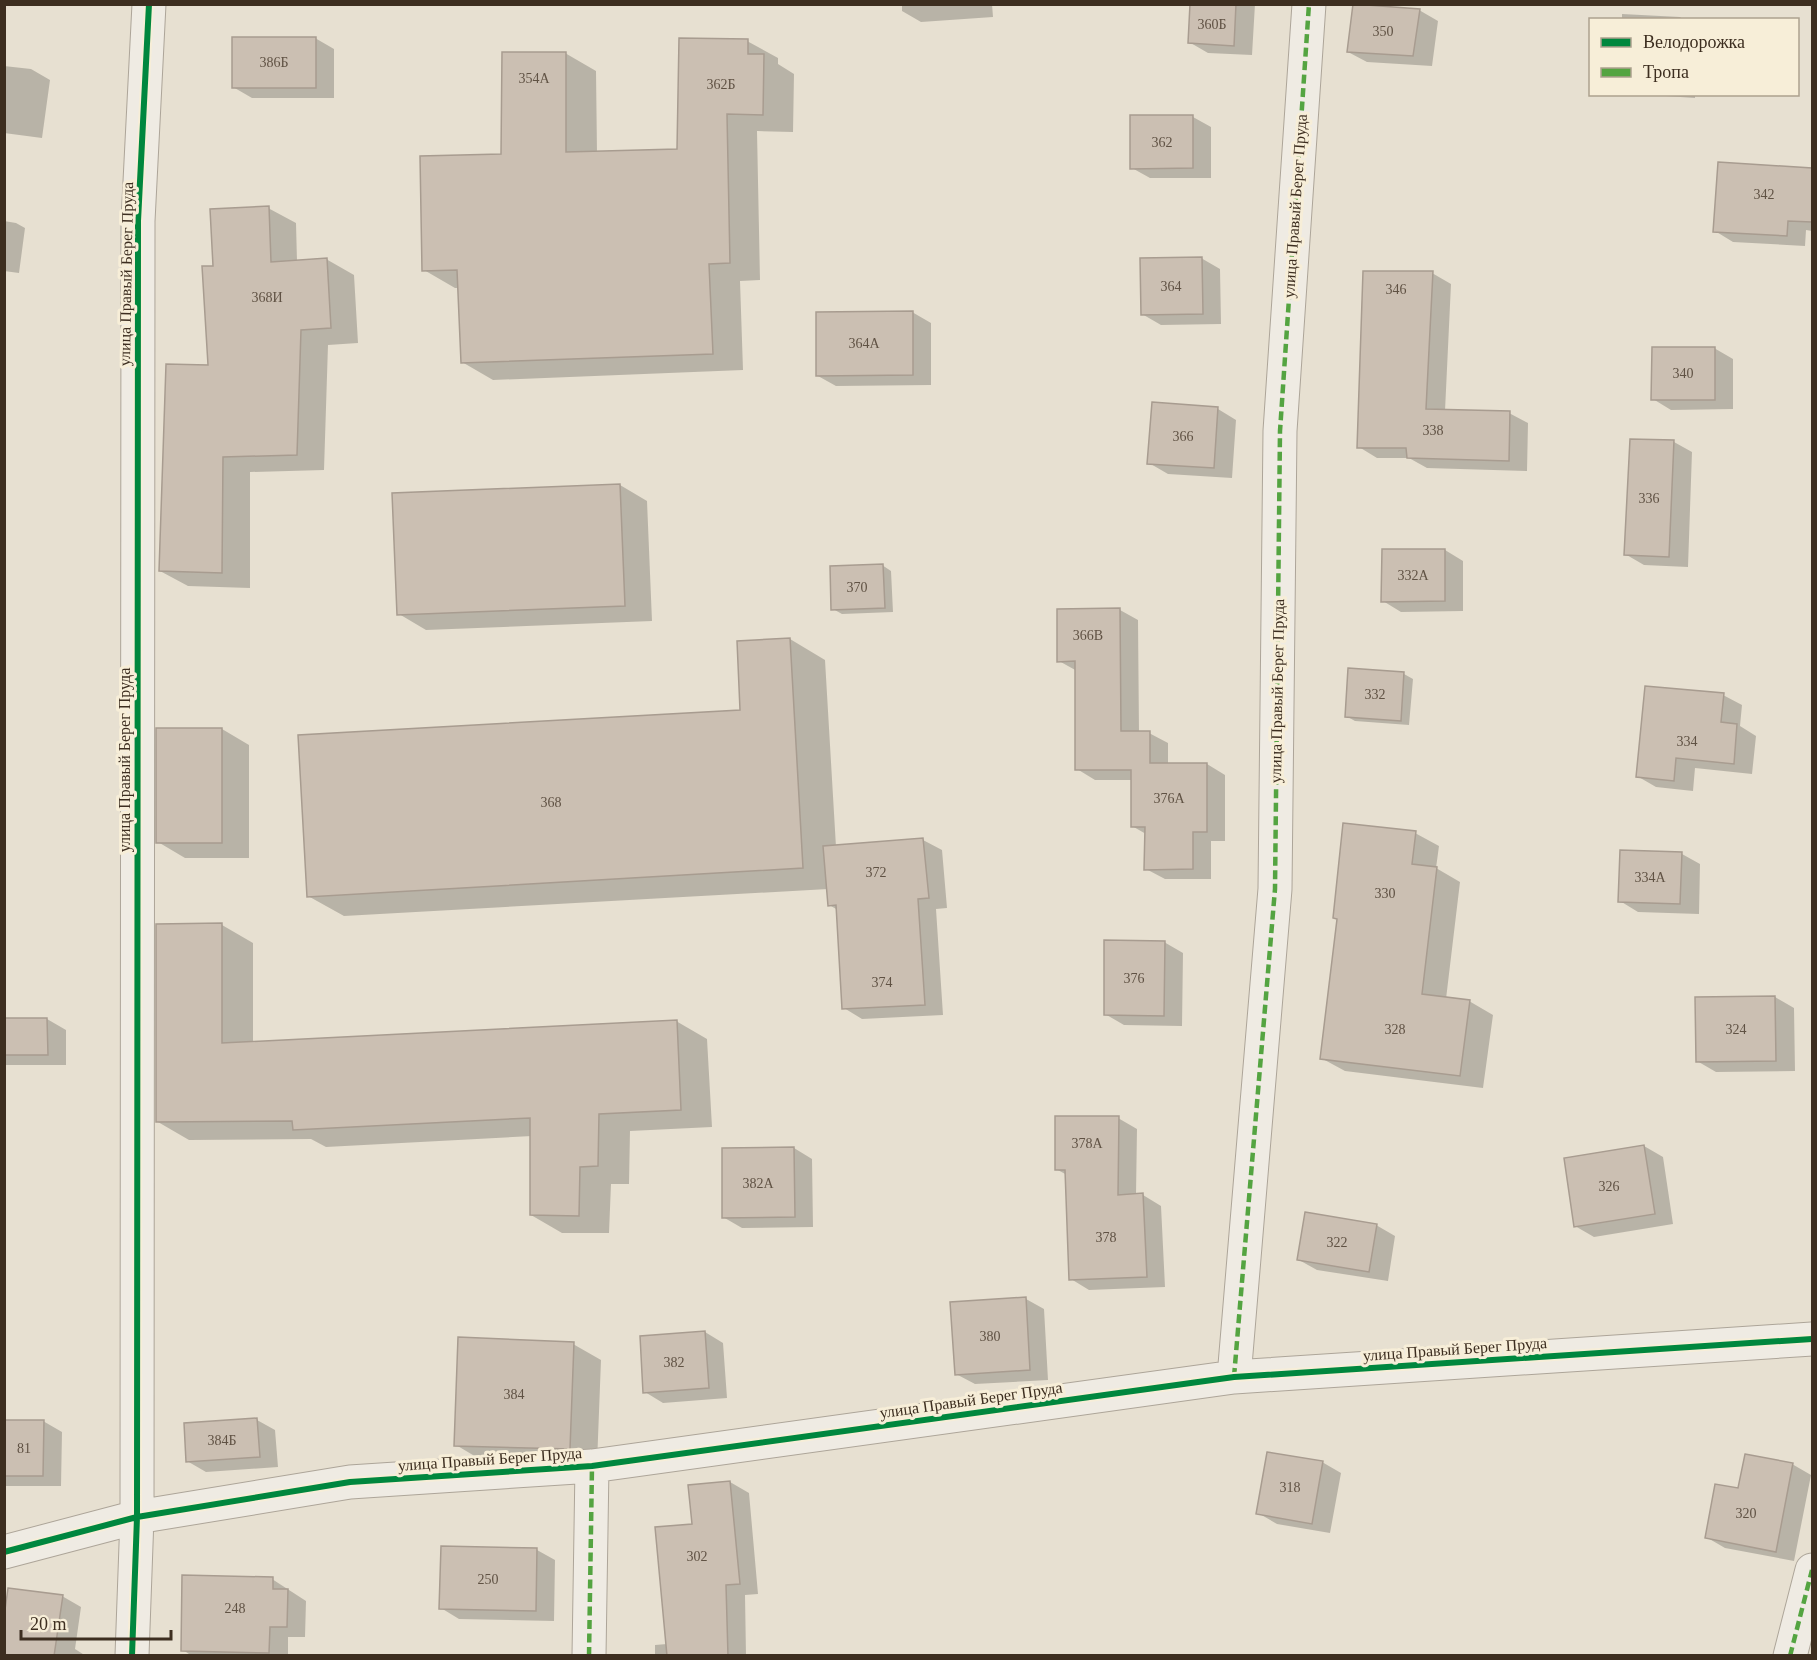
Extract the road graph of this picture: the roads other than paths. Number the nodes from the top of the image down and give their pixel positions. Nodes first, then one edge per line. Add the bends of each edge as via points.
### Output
1 (150, 4) edge
2 (1309, 4) edge
3 (1812, 1339) edge
4 (1234, 1377) junction
5 (592, 1466) junction
6 (137, 1517) junction
7 (4, 1552) edge
8 (1812, 1570) edge
9 (132, 1656) edge
10 (589, 1656) edge
11 (1790, 1656) edge

1 - 6 street, улица Правый Берег Пруда via 138,233
2 - 4 street, улица Правый Берег Пруда via 1280,431 1275,890
3 - 4 street, улица Правый Берег Пруда
4 - 5 street, улица Правый Берег Пруда
5 - 6 street, улица Правый Берег Пруда via 350,1482
5 - 10 street, улица Правый Берег Пруда
6 - 7 street, улица Правый Берег Пруда
6 - 9 street, улица Правый Берег Пруда
8 - 11 street

